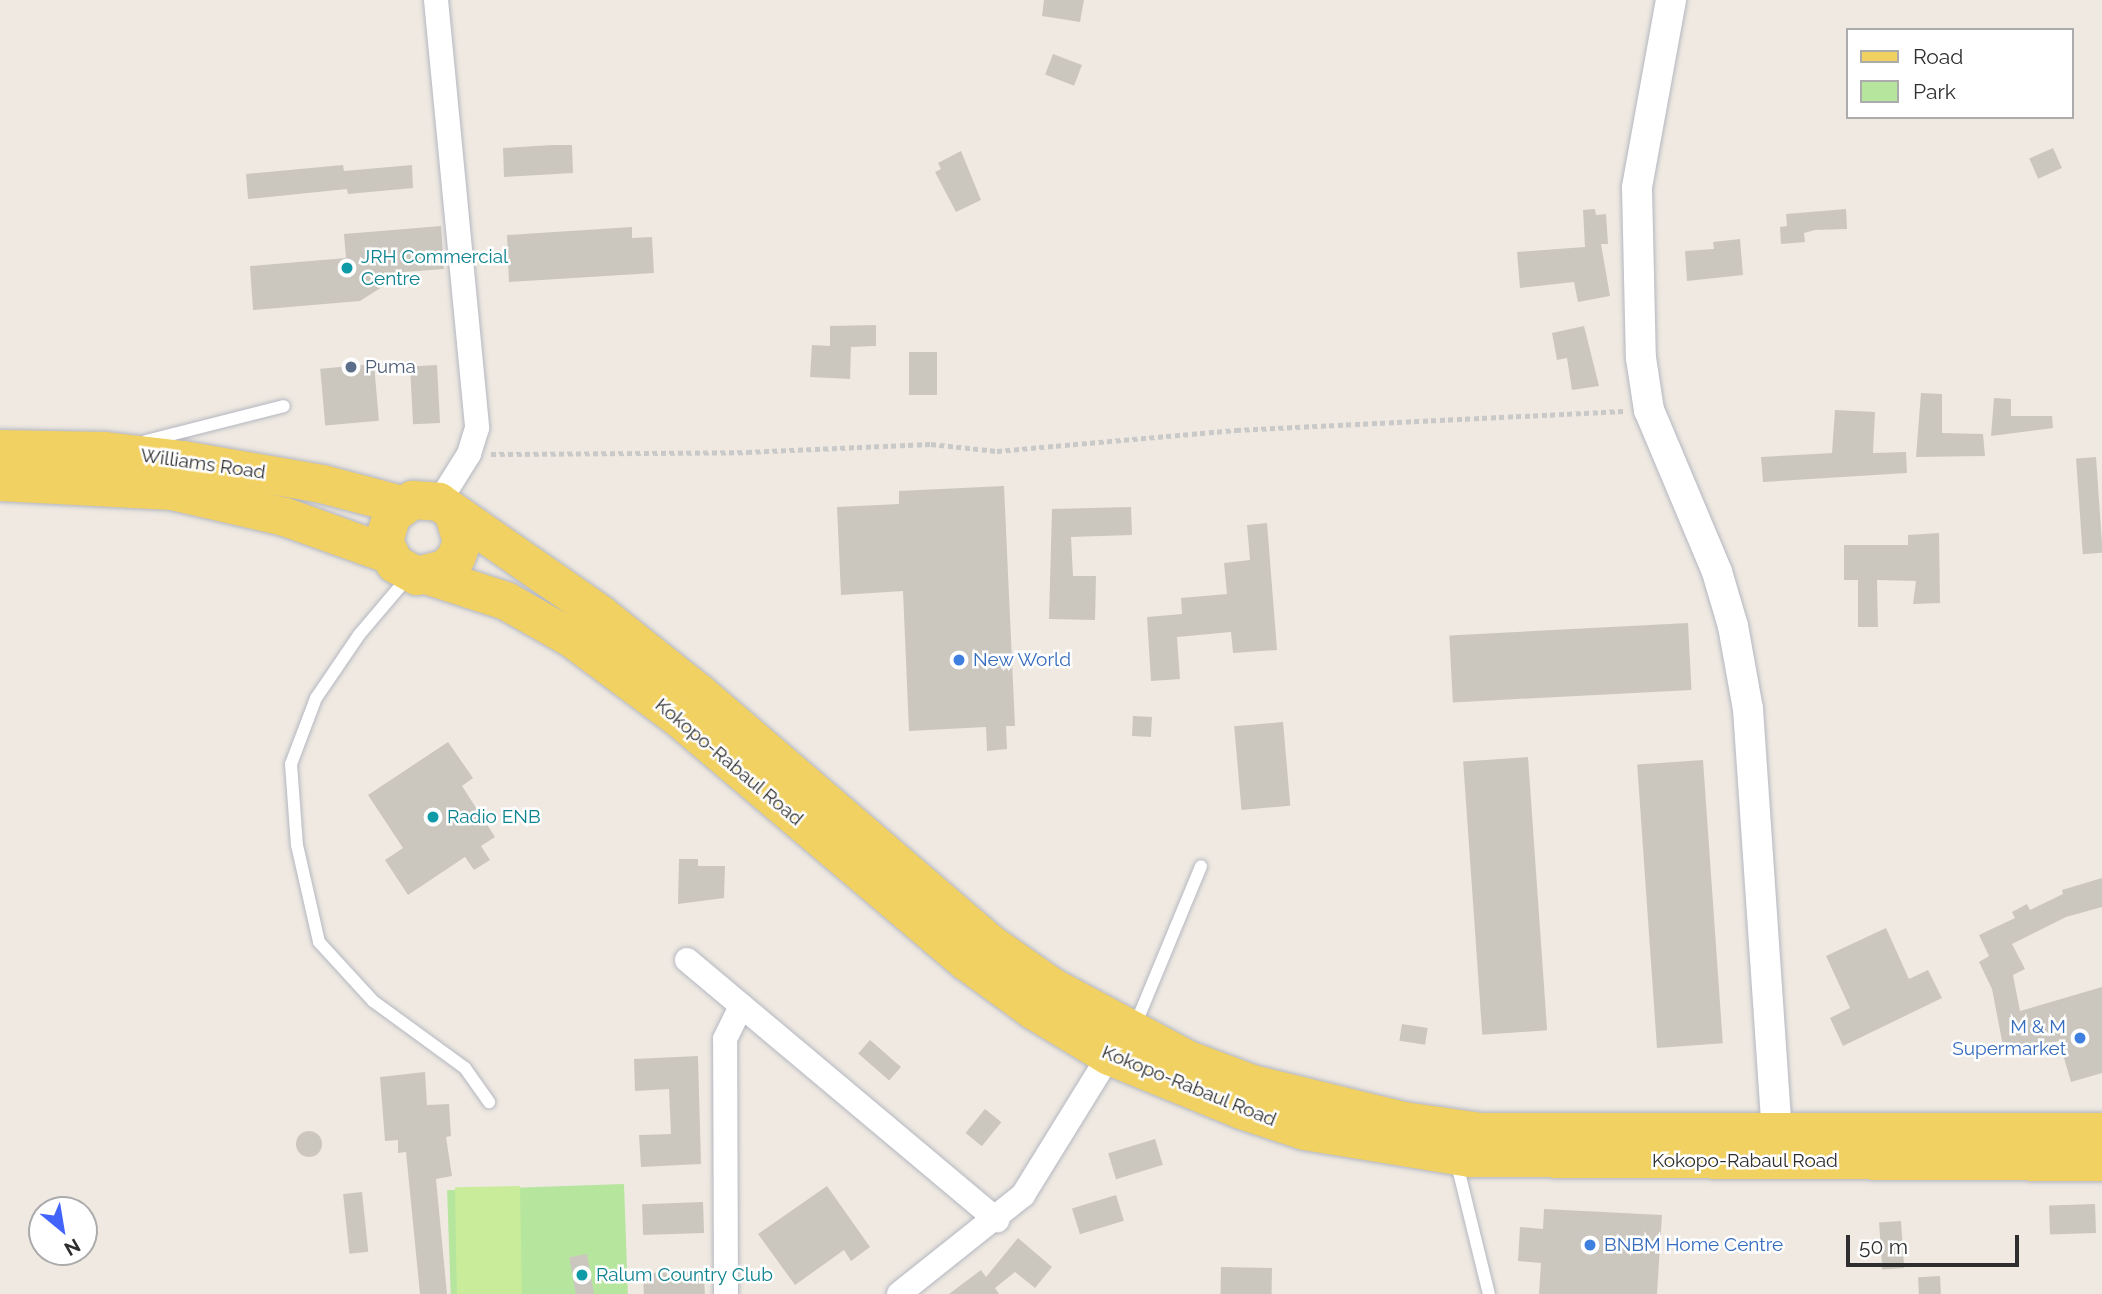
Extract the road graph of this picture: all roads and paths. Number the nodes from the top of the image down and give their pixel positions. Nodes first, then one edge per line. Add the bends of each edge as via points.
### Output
1 (436, 0) edge
2 (1671, 0) edge
3 (284, 406) dead end
4 (1649, 410) junction
5 (0, 449) edge
6 (105, 451) junction
7 (469, 454) junction
8 (0, 482) edge
9 (431, 506) junction
10 (409, 568) junction
11 (1201, 866) dead end
12 (687, 960) dead end
13 (741, 1006) junction
14 (1121, 1044) junction
15 (489, 1102) dead end
16 (1777, 1131) junction
17 (2102, 1132) edge
18 (1455, 1156) junction
19 (2102, 1161) edge
20 (997, 1220) junction
21 (726, 1294) edge
22 (899, 1294) edge
23 (1489, 1294) edge

1 - 7 street via 477,428
2 - 4 street via 1637,188 1641,358
3 - 6 lane
4 - 7 path via 1249,429 997,451 931,444 747,452
4 - 16 street via 1717,572 1733,626 1748,709
5 - 6 main road, Williams Road
6 - 9 main road, Williams Road via 260,472
7 - 9 street
8 - 10 main road, Williams Road via 172,491 285,517
9 - 10 main road via 386,527
9 - 10 main road via 460,526 456,558
9 - 14 main road, Kokopo-Rabaul Road via 600,614 699,693 988,942
10 - 14 main road, Kokopo-Rabaul Road via 506,601 573,639 679,718 967,962 1033,1010
10 - 15 lane via 316,698 291,764 296,845 319,942 373,1001 465,1068
11 - 14 lane
12 - 13 street
13 - 20 street
13 - 21 street via 725,1039
14 - 16 main road, Kokopo-Rabaul Road via 1186,1059 1252,1084 1404,1121 1481,1132
14 - 18 main road, Kokopo-Rabaul Road via 1305,1131
14 - 20 street via 1023,1195
16 - 17 main road, Kokopo-Rabaul Road
18 - 19 main road, Kokopo-Rabaul Road via 1577,1162
18 - 23 lane
20 - 22 street

